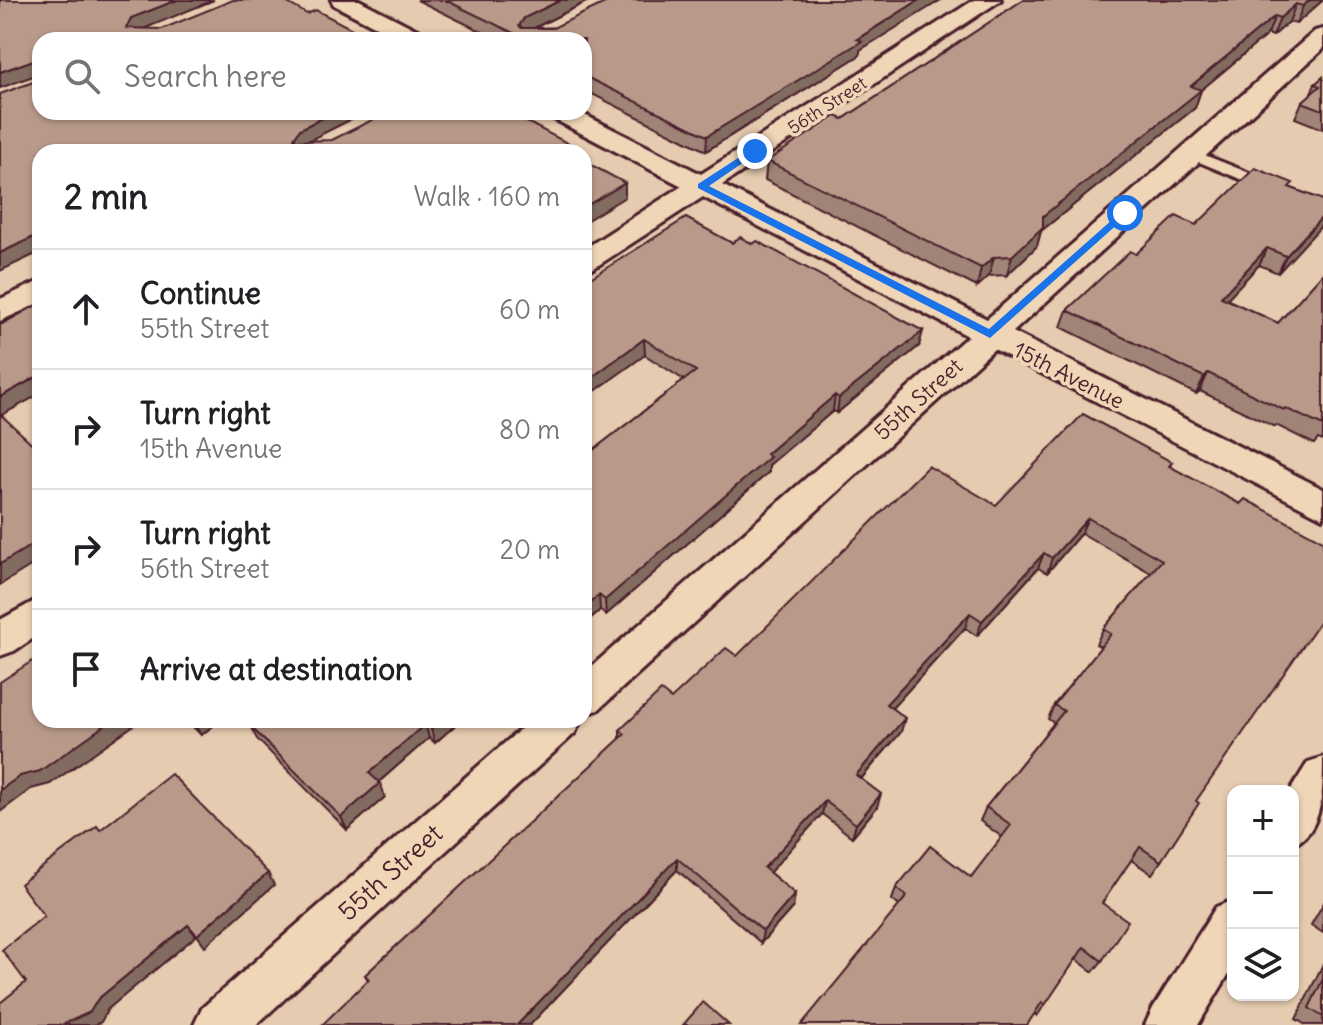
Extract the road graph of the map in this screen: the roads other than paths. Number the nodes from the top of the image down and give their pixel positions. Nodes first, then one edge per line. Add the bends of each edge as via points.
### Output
1 (342, 0) edge
2 (990, 0) edge
3 (404, 32) edge
4 (1323, 36) edge
5 (574, 120) edge
6 (1192, 154) junction
7 (702, 186) junction
8 (1279, 190) edge
9 (592, 257) edge
10 (32, 295) edge
11 (0, 311) edge
12 (990, 334) junction
13 (1323, 505) edge
14 (32, 619) edge
15 (0, 640) edge
16 (592, 691) edge
17 (551, 728) edge
18 (1323, 776) edge
19 (1299, 815) edge
20 (1229, 929) edge
21 (219, 1025) edge
22 (1170, 1025) edge

1 - 3 street
2 - 7 street, 56th Street
4 - 6 street, 55th Street
5 - 7 street, 15th Avenue
6 - 8 lane
6 - 12 street, 55th Street
7 - 9 street, 56th Street
7 - 12 street, 15th Avenue
10 - 11 street
12 - 13 street, 15th Avenue
12 - 16 street, 55th Street
14 - 15 street
17 - 21 street, 55th Street
18 - 19 street
20 - 22 street

